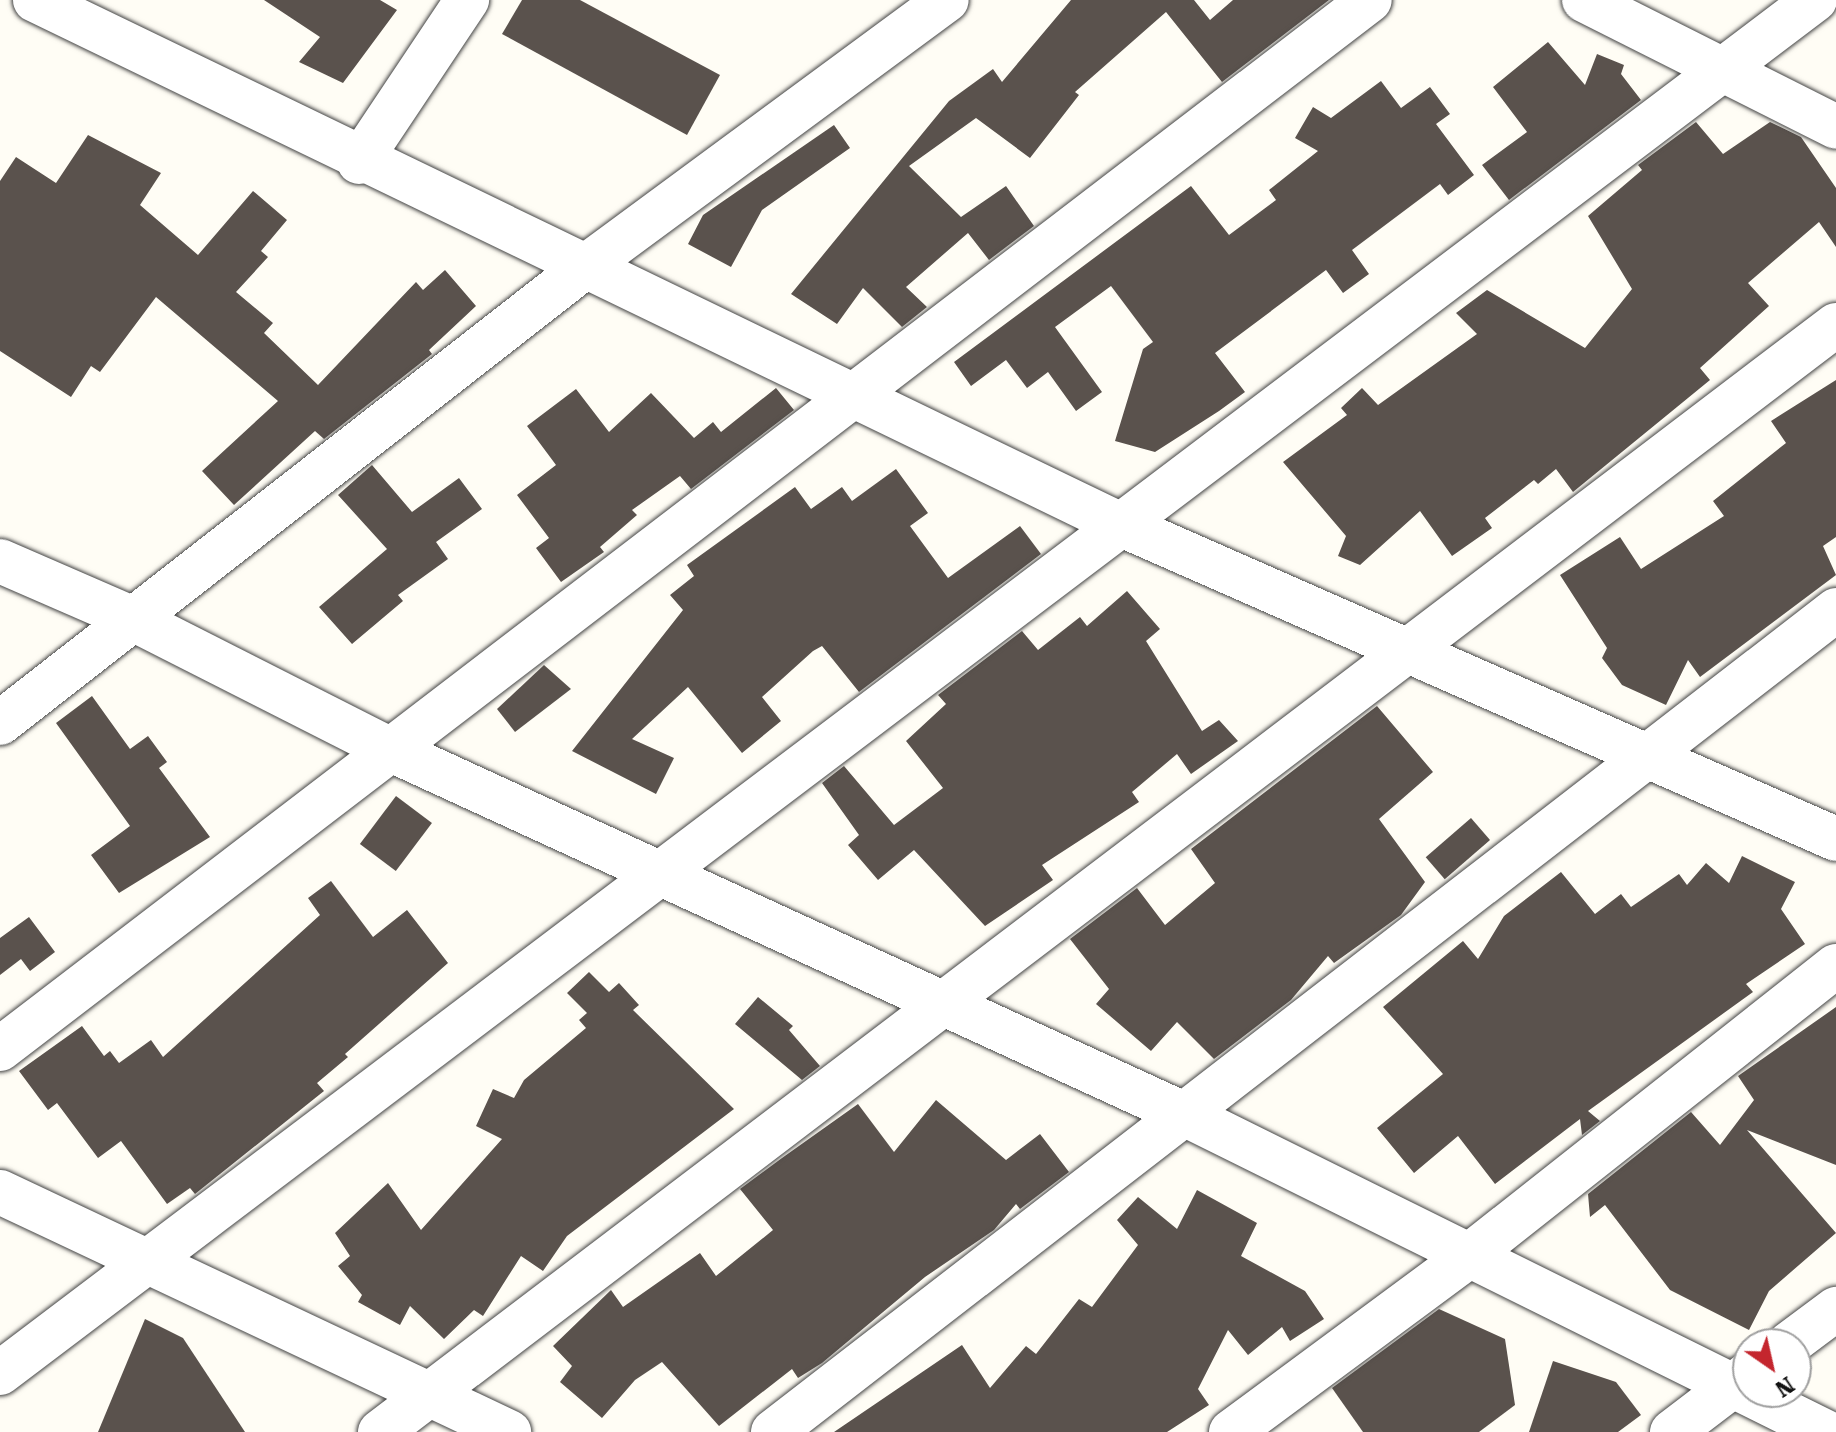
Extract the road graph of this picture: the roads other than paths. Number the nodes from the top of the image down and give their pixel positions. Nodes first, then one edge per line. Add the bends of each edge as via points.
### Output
1 (35, 0) edge
2 (467, 0) edge
3 (947, 0) edge
4 (1370, 0) edge
5 (1584, 0) edge
6 (1815, 0) edge
7 (1721, 70) junction
8 (1836, 127) edge
9 (359, 162) junction
10 (586, 266) junction
11 (1836, 325) edge
12 (850, 395) junction
13 (1117, 523) junction
14 (0, 561) edge
15 (1836, 610) edge
16 (131, 618) junction
17 (1411, 648) junction
18 (0, 723) edge
19 (391, 750) junction
20 (1654, 756) junction
21 (1836, 839) edge
22 (663, 875) junction
23 (1836, 966) edge
24 (943, 1004) junction
25 (0, 1049) edge
26 (1186, 1115) junction
27 (0, 1192) edge
28 (1466, 1258) junction
29 (147, 1260) junction
30 (1836, 1309) edge
31 (1810, 1328) edge
32 (0, 1373) edge
33 (1732, 1376) edge
34 (1732, 1386) edge
35 (429, 1395) junction
36 (1786, 1408) edge
37 (380, 1432) edge
38 (509, 1432) edge
39 (773, 1432) edge
40 (1231, 1432) edge
41 (1672, 1432) edge
42 (1826, 1432) edge

1 - 9 street
2 - 9 street
3 - 10 street
4 - 12 street
5 - 7 street
6 - 7 street
7 - 8 street
7 - 13 street
9 - 10 street
10 - 12 street
10 - 16 street
11 - 17 street
12 - 13 street
12 - 19 street
13 - 17 street
13 - 22 street
14 - 16 street
15 - 20 street
16 - 18 street
16 - 19 street
17 - 20 street
17 - 24 street
19 - 22 street
19 - 25 street
20 - 21 street
20 - 26 street
22 - 24 street
22 - 29 street
23 - 28 street
24 - 26 street
24 - 35 street
26 - 28 street
26 - 39 street
27 - 29 street
28 - 33 street
28 - 40 street
29 - 32 street
29 - 35 street
30 - 31 street
34 - 41 street
35 - 37 street
35 - 38 street
36 - 42 street

